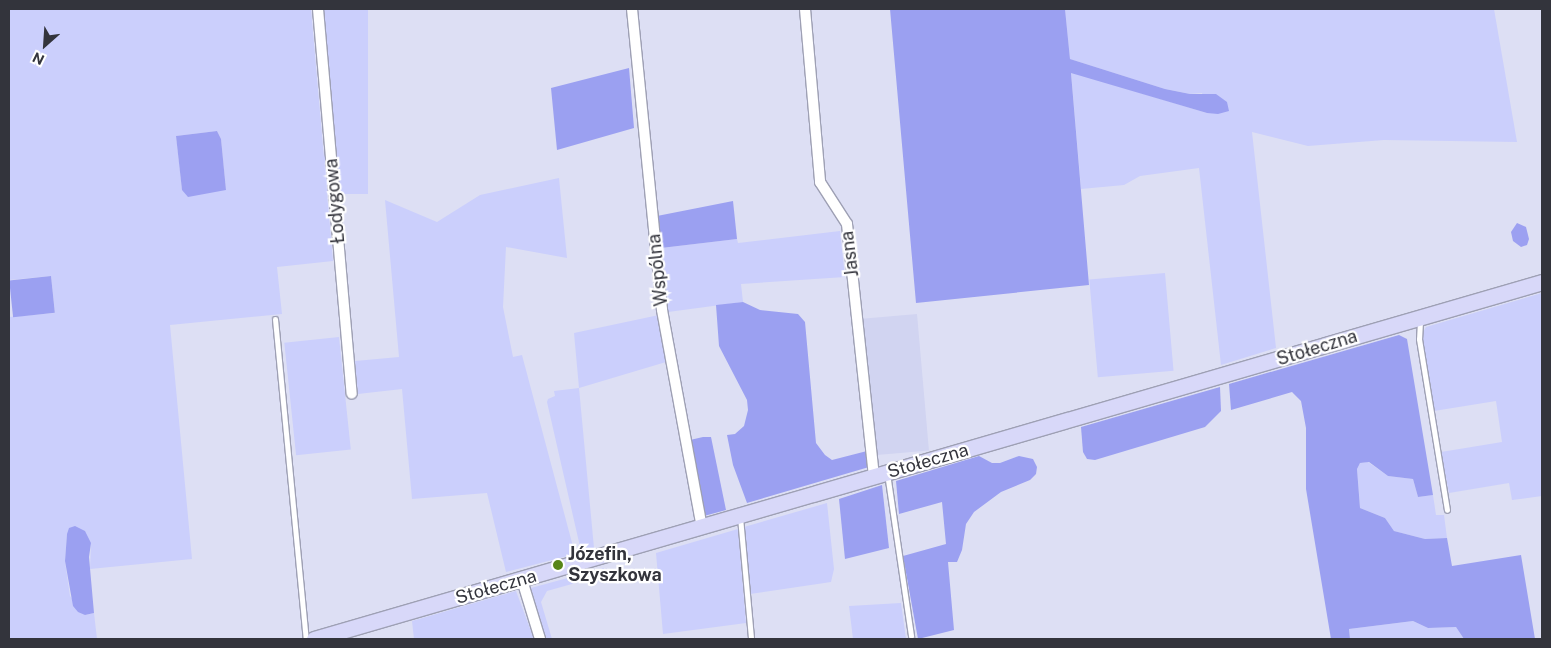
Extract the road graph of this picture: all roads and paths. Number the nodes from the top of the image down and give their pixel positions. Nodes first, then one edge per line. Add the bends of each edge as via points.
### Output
1 (318, 9) edge
2 (632, 9) edge
3 (805, 9) edge
4 (1542, 282) edge
5 (1420, 318) junction
6 (275, 319) dead end
7 (352, 394) dead end
8 (880, 475) junction
9 (1447, 510) dead end
10 (740, 516) junction
11 (702, 528) junction
12 (522, 580) junction
13 (353, 633) edge
14 (911, 636) dead end
15 (306, 639) edge
16 (314, 639) edge
17 (540, 639) edge
18 (751, 639) edge

1 - 7 street, Łodygowa
2 - 11 street, Wspólna via 662,310
3 - 8 street, Jasna via 820,182 847,224
4 - 5 street, Stołeczna
5 - 8 street, Stołeczna
5 - 9 lane via 1419,339
6 - 15 lane
8 - 10 street, Stołeczna
8 - 14 lane
10 - 11 street, Stołeczna
10 - 18 lane
11 - 12 street, Stołeczna
12 - 13 street, Stołeczna
12 - 17 street
13 - 16 street, Stołeczna

